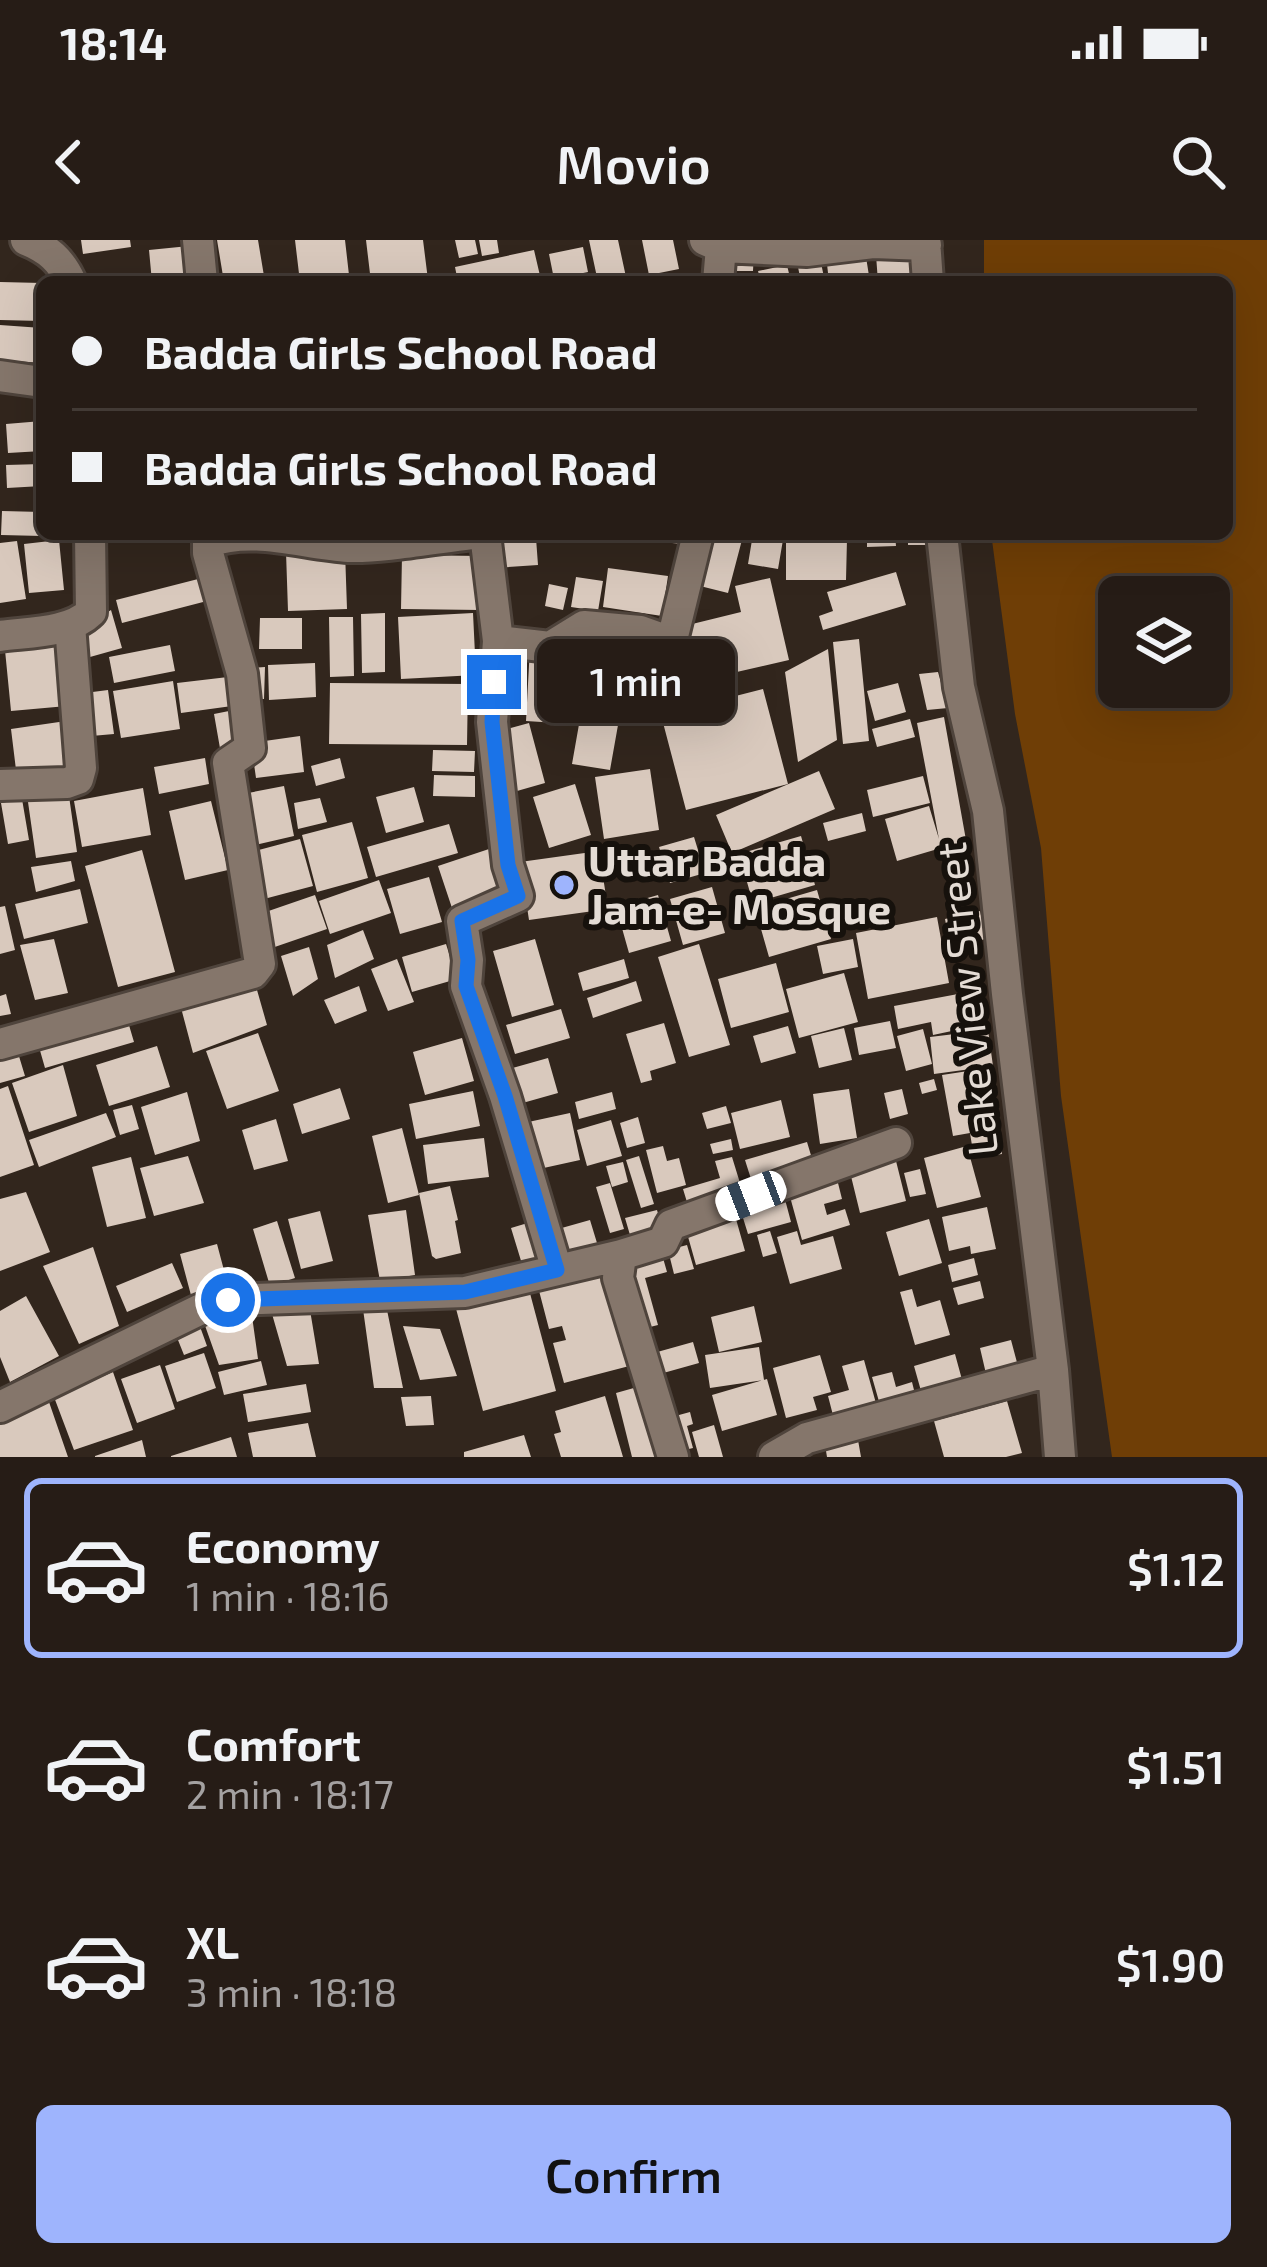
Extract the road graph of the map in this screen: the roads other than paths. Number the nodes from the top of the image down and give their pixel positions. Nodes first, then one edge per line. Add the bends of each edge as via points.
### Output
1 (26, 240) edge
2 (198, 240) edge
3 (926, 242) edge
4 (713, 243) edge
5 (68, 276) edge
6 (201, 276) edge
7 (717, 276) edge
8 (928, 276) edge
9 (0, 376) edge
10 (36, 381) edge
11 (90, 540) edge
12 (213, 540) edge
13 (307, 540) edge
14 (416, 540) edge
15 (486, 540) edge
16 (697, 540) edge
17 (943, 540) edge
18 (70, 625) junction
19 (0, 636) edge
20 (497, 641) junction
21 (0, 785) edge
22 (0, 1044) edge
23 (896, 1142) dead end
24 (621, 1255) junction
25 (557, 1270) junction
26 (1053, 1370) junction
27 (0, 1407) edge
28 (673, 1457) edge
29 (774, 1457) edge
30 (1060, 1457) edge

1 - 5 street
2 - 6 street
3 - 4 street via 808,250
3 - 8 street
4 - 7 street
9 - 10 street
11 - 18 street via 91,612
12 - 22 street via 208,553 242,674 250,748 228,763 260,964 253,973
13 - 14 street via 351,547
15 - 20 street
16 - 20 street via 668,641 584,626 550,647
17 - 26 street, Lake View Street via 959,687 988,811
18 - 19 street
18 - 21 street via 78,778
20 - 25 street via 492,722 518,896 462,921 466,986
23 - 24 street via 671,1226 663,1242
24 - 25 street
24 - 28 street via 618,1278
25 - 27 street via 465,1292 228,1300
26 - 29 street via 806,1438
26 - 30 street, Lake View Street

